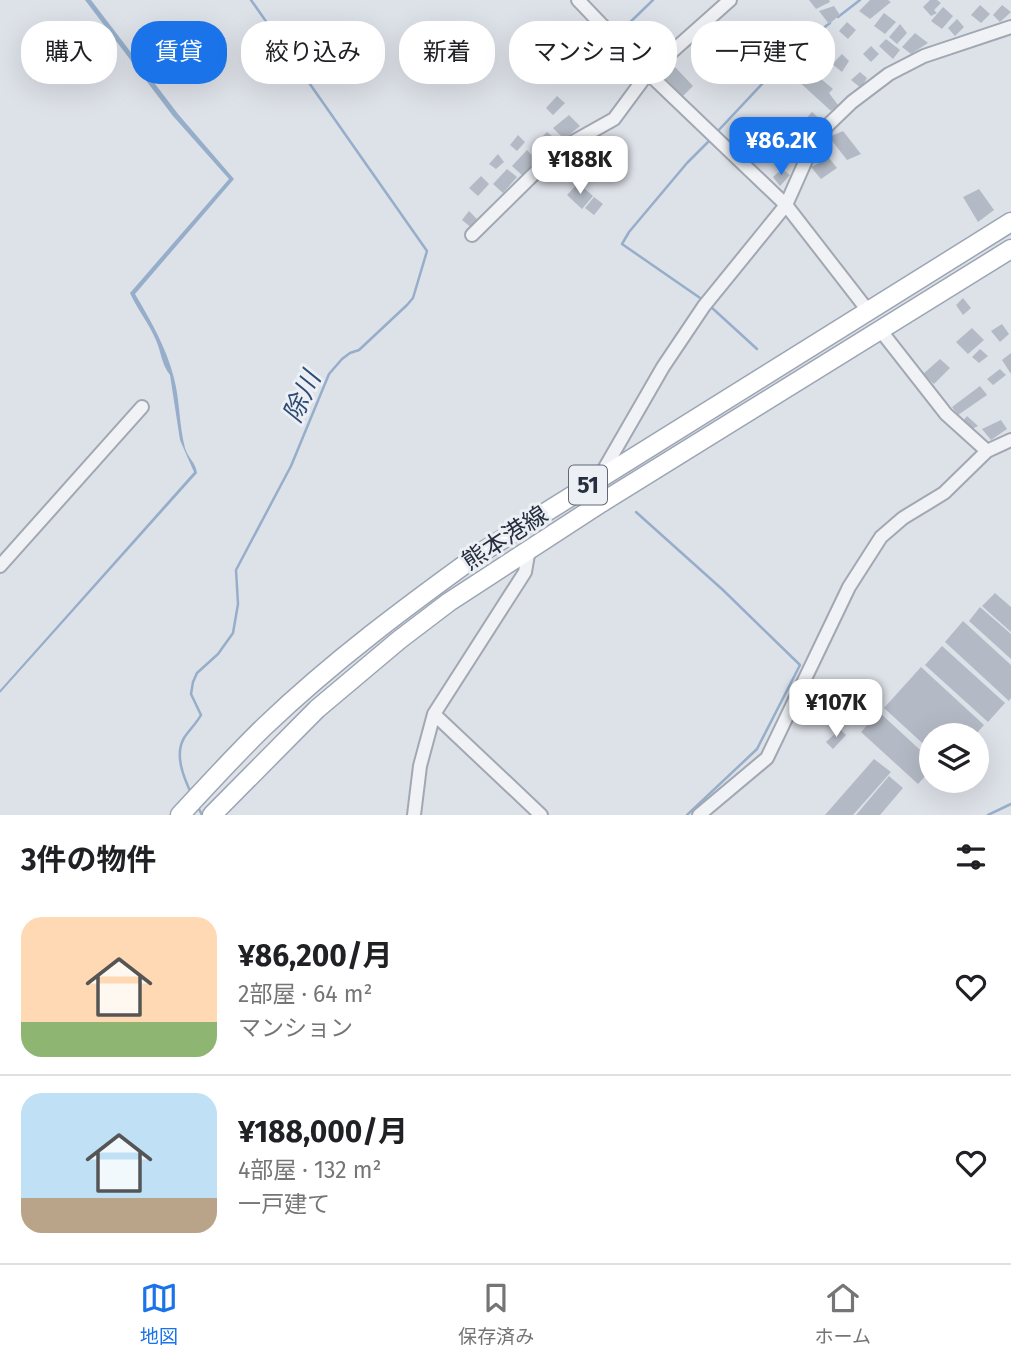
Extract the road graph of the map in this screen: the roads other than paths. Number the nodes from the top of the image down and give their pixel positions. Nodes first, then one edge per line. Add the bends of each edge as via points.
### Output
1 (578, 0) edge
2 (730, 0) edge
3 (598, 21) edge
4 (1011, 27) edge
5 (677, 47) edge
6 (640, 84) edge
7 (660, 84) edge
8 (786, 205) junction
9 (1011, 222) edge
10 (472, 235) dead end
11 (1011, 249) edge
12 (869, 312) junction
13 (881, 331) junction
14 (142, 407) dead end
15 (1011, 440) edge
16 (986, 451) junction
17 (598, 479) junction
18 (529, 549) junction
19 (0, 566) edge
20 (434, 713) junction
21 (260, 732) junction
22 (278, 749) junction
23 (190, 805) edge
24 (212, 815) edge
25 (414, 815) edge
26 (541, 815) edge
27 (699, 815) edge

1 - 3 street
2 - 5 street
4 - 8 street via 924,56 889,74 852,102 825,128
6 - 10 street via 614,119 546,162
7 - 8 street
8 - 12 street
8 - 17 street via 704,306
9 - 12 main road, 熊本港線 / 51
11 - 13 main road, 熊本港線 / 51
12 - 17 main road, 熊本港線 / 51
13 - 16 street via 946,414
13 - 18 main road, 熊本港線 / 51
14 - 19 street
15 - 16 street
16 - 27 street via 944,494 881,537 849,587 767,758
17 - 21 main road, 熊本港線 / 51 via 404,607
18 - 20 street via 526,572
18 - 22 main road, 熊本港線 / 51 via 400,640 317,709
20 - 25 street
20 - 26 street
21 - 22 main road
21 - 23 main road, 熊本港線 / 51
22 - 24 main road, 熊本港線 / 51

